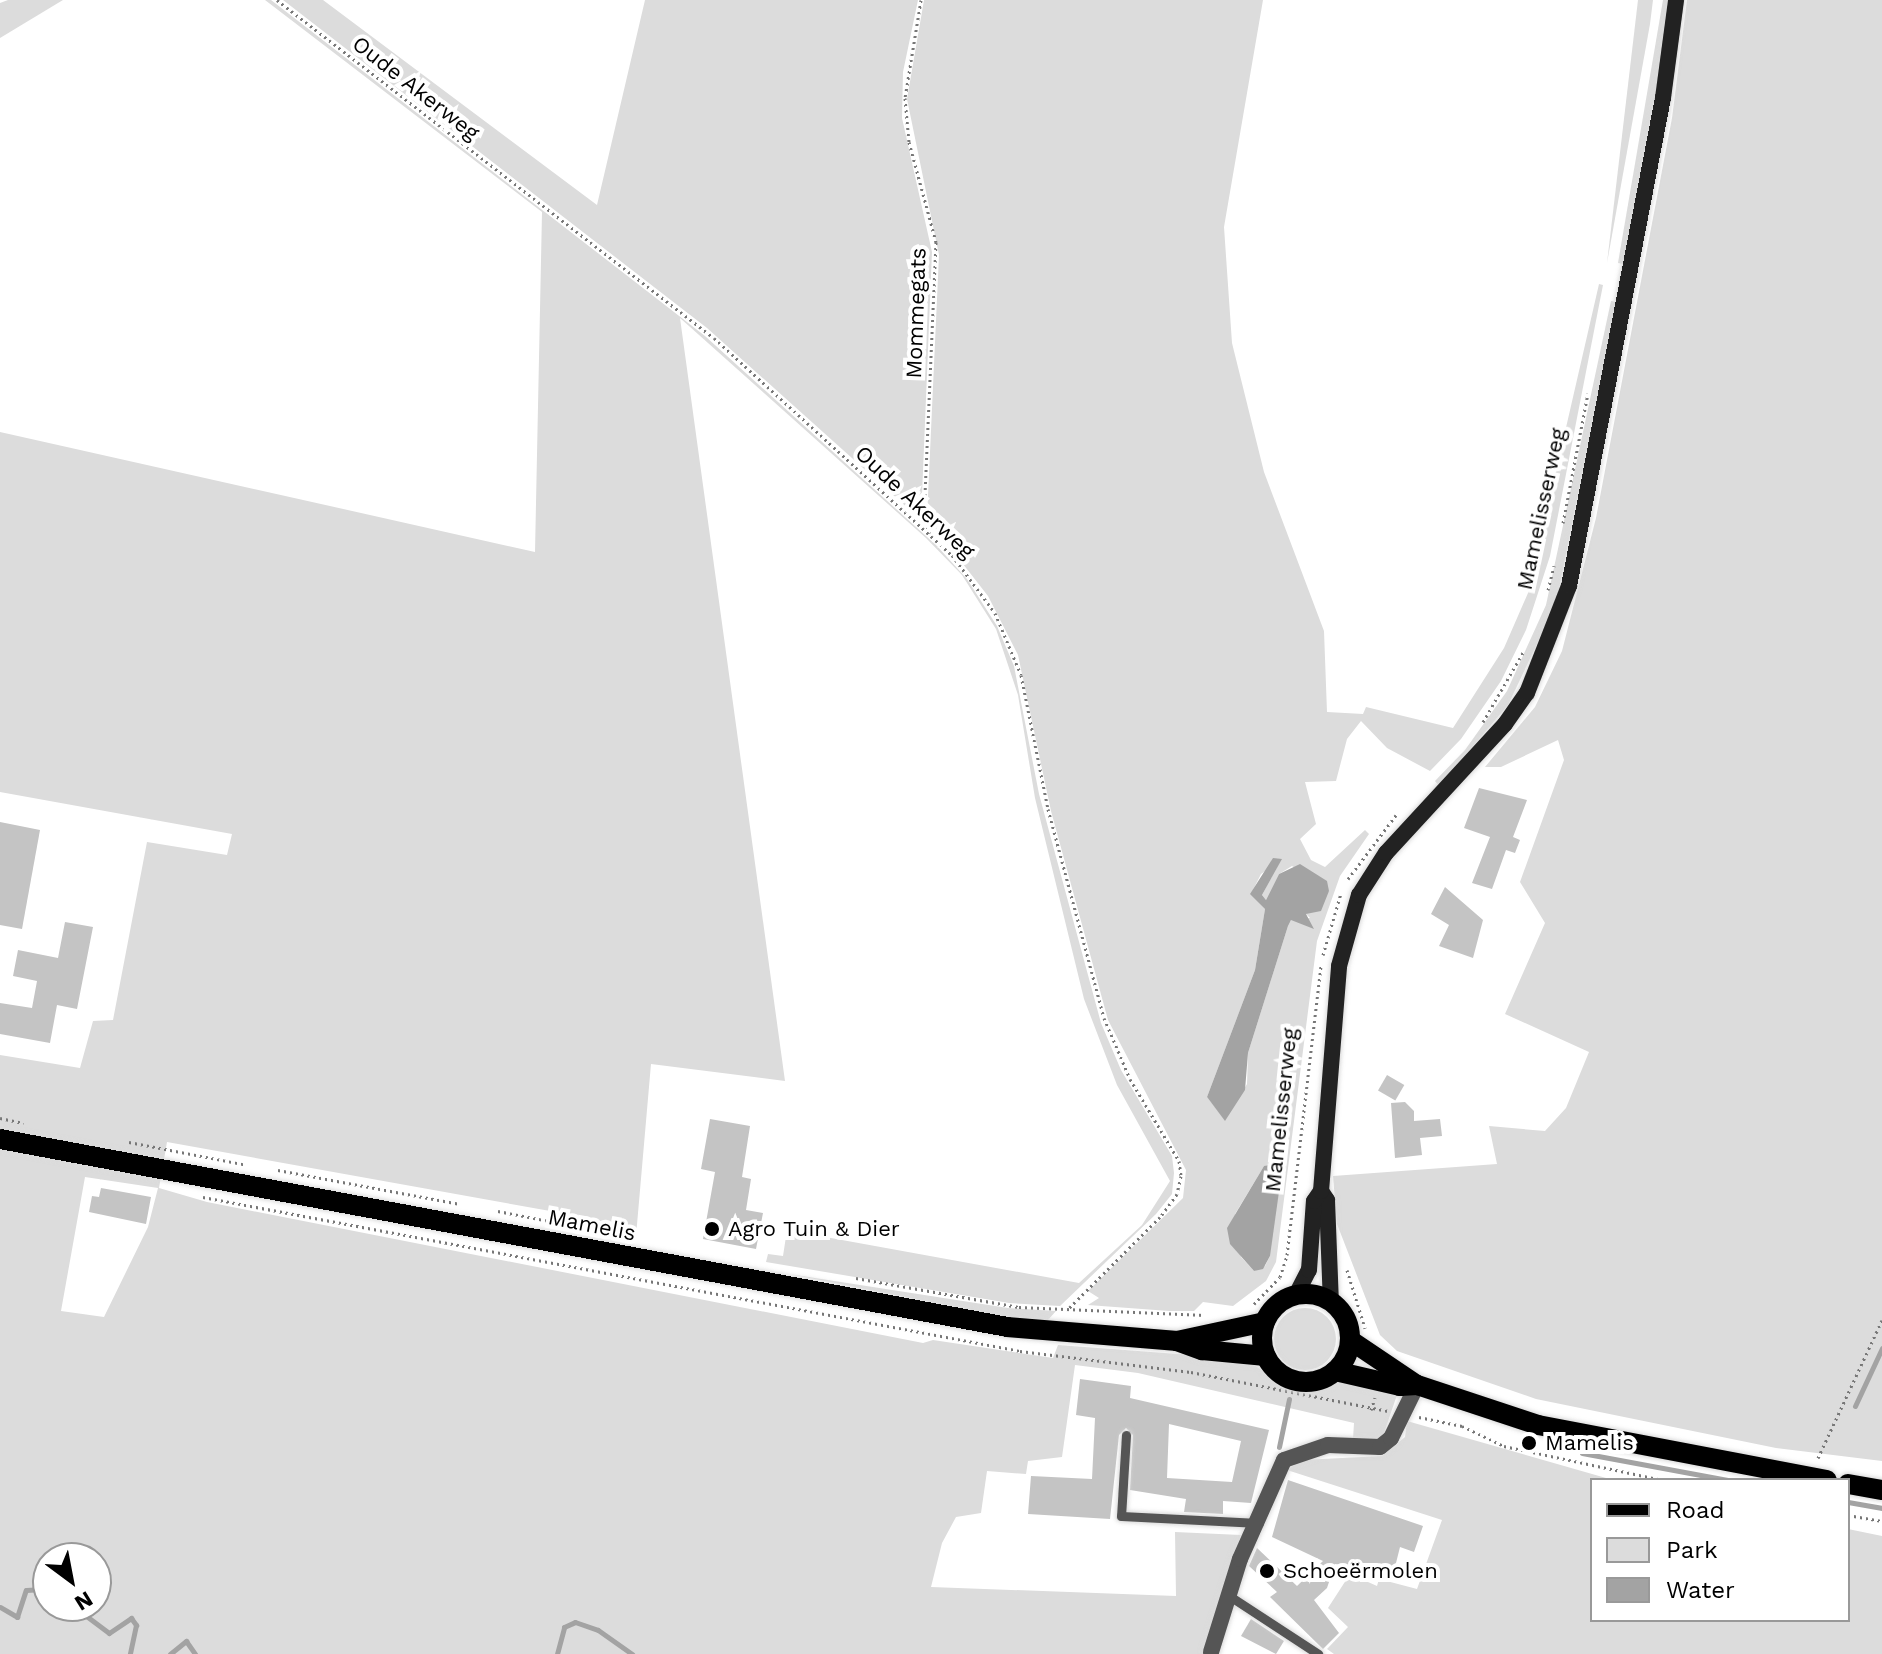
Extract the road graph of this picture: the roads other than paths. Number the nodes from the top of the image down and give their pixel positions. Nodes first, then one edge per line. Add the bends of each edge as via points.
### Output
1 (1676, 0) edge
2 (0, 1139) edge
3 (1321, 1191) junction
4 (1296, 1295) junction
5 (1331, 1302) junction
6 (1265, 1322) junction
7 (1360, 1338) junction
8 (1177, 1341) junction
9 (1266, 1356) junction
10 (1335, 1371) junction
11 (1417, 1385) junction
12 (1126, 1435) dead end
13 (1826, 1471) edge
14 (1850, 1484) edge
15 (1882, 1490) edge
16 (1259, 1523) junction
17 (1228, 1595) junction
18 (1211, 1652) edge
19 (1318, 1654) edge

1 - 3 street, Mamelisserweg via 1657,129 1569,586 1527,693 1386,853 1359,895 1339,966 1330,1029
2 - 8 main road, Mamelis via 1007,1327
3 - 4 street, Mamelisserweg via 1314,1201 1309,1270
3 - 5 street, Mamelisserweg via 1327,1200
4 - 5 main road
4 - 6 main road via 1278,1305
5 - 7 main road
6 - 8 main road, Mamelis
6 - 9 main road
7 - 10 main road
7 - 11 main road
8 - 9 main road, Mamelis via 1202,1350
9 - 10 main road via 1275,1369 1294,1380 1316,1381
10 - 11 main road
11 - 13 main road via 1538,1425
11 - 16 street via 1391,1438 1380,1447 1328,1445 1284,1460
12 - 16 lane via 1121,1516
14 - 15 main road
16 - 17 street
17 - 18 street
17 - 19 lane

